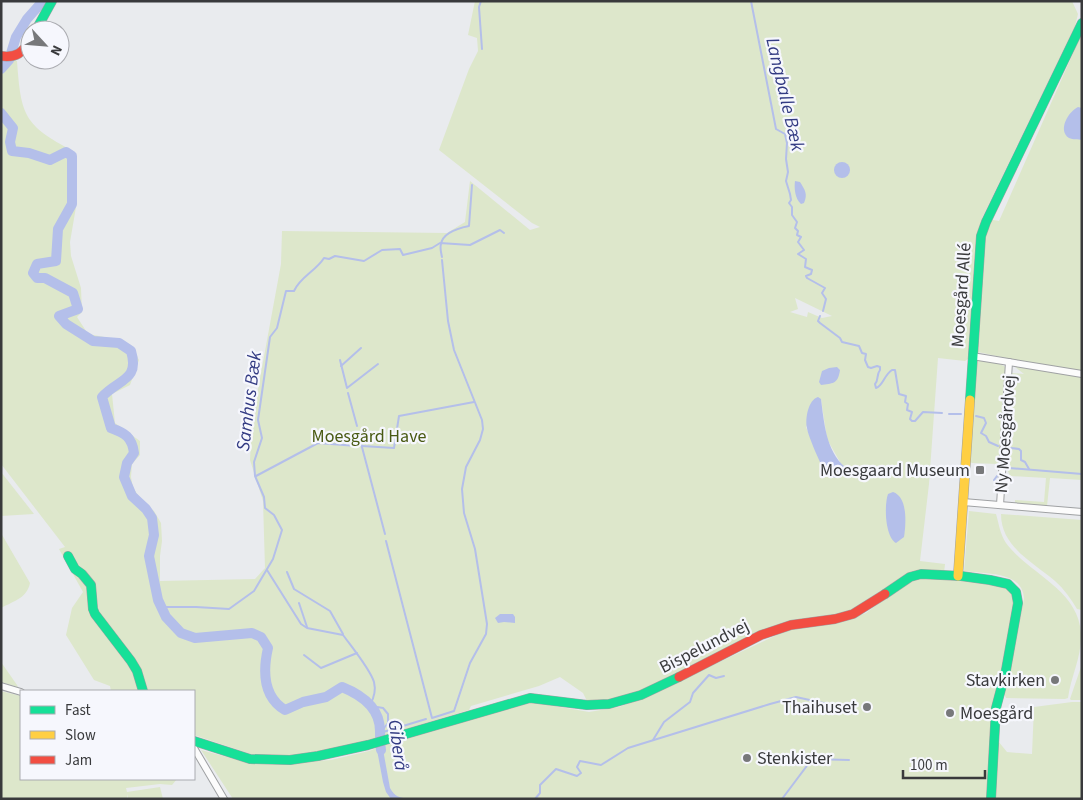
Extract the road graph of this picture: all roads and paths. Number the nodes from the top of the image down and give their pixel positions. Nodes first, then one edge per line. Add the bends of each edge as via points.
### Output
1 (52, 1) edge
2 (42, 20) edge
3 (1082, 23) edge
4 (20, 54) edge
5 (6, 57) edge
6 (972, 356) junction
7 (1010, 362) junction
8 (1082, 374) edge
9 (963, 502) junction
10 (1000, 505) junction
11 (1082, 512) edge
12 (68, 556) dead end
13 (958, 576) junction
14 (1, 686) edge
15 (143, 690) edge
16 (20, 692) edge
17 (195, 741) edge
18 (195, 750) edge
19 (224, 799) edge
20 (991, 799) edge

1 - 2 street
3 - 6 street, Moesgård Allé via 981,236
4 - 5 street
6 - 7 street, Ny Moesgårdvej
6 - 9 street, Moesgård Allé
7 - 8 street, Ny Moesgårdvej
7 - 10 street, Ny Moesgårdvej
9 - 10 street
9 - 13 street, Moesgård Allé
10 - 11 street
12 - 15 street via 75,569 91,584 95,614 137,671
13 - 17 street, Bispelundvej via 914,575 855,613 782,627 713,659 683,677 619,703 586,706 530,698 379,741 290,760 250,759
13 - 20 street, Bispelundvej via 1000,580 1013,587 1017,594 1006,670 996,708
14 - 16 street
18 - 19 street

